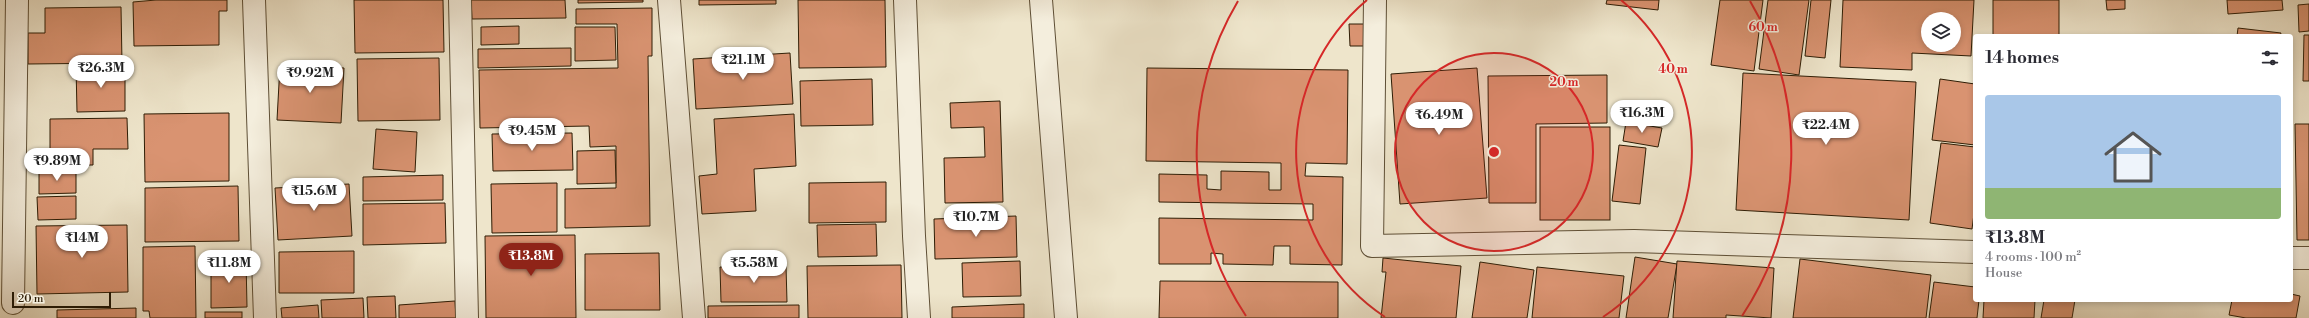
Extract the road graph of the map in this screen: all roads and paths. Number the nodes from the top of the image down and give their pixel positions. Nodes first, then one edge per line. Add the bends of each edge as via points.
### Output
1 (17, 0) edge
2 (254, 0) edge
3 (460, 0) edge
4 (670, 0) edge
5 (905, 0) edge
6 (1041, 0) edge
7 (1375, 0) edge
8 (1973, 252) edge
9 (2293, 258) edge
10 (2309, 258) edge
11 (13, 303) dead end
12 (265, 318) edge
13 (467, 318) edge
14 (694, 318) edge
15 (919, 318) edge
16 (1066, 318) edge

1 - 11 street
2 - 12 street
3 - 13 street
4 - 14 street
5 - 15 street
6 - 16 street
7 - 8 street via 1372,246 1634,241
9 - 10 street

